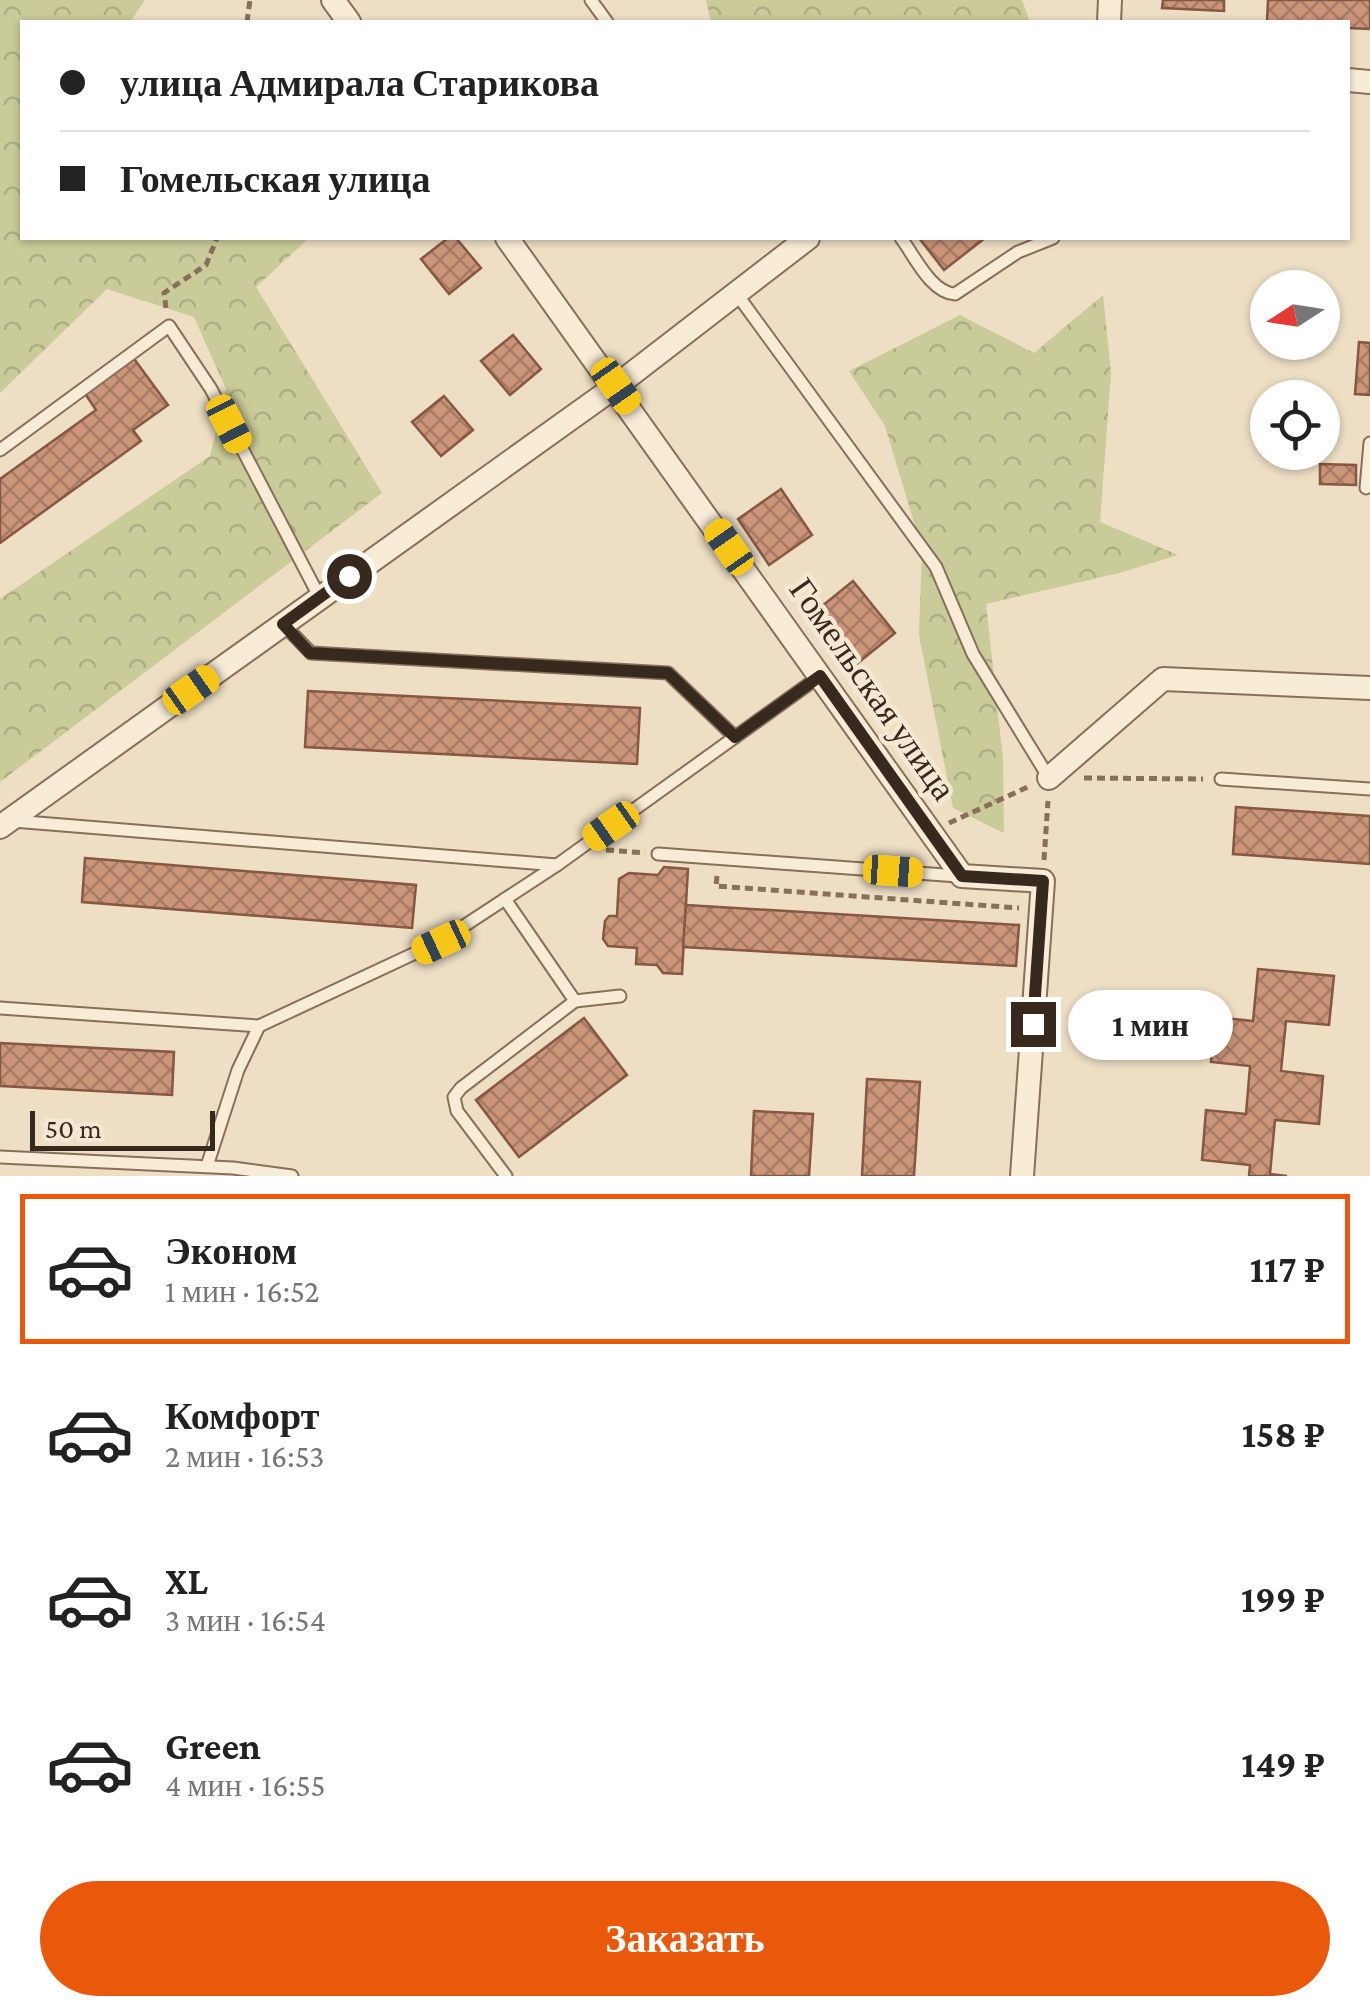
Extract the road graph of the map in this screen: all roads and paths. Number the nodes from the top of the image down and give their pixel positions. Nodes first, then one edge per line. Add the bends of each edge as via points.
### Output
1 (333, 0) edge
2 (591, 0) edge
3 (348, 20) edge
4 (606, 20) edge
5 (217, 240) edge
6 (508, 240) edge
7 (805, 240) edge
8 (902, 240) edge
9 (1048, 240) edge
10 (736, 293) junction
11 (169, 326) junction
12 (616, 386) junction
13 (1370, 443) edge
14 (0, 450) edge
15 (1366, 488) dead end
16 (320, 598) junction
17 (283, 624) junction
18 (820, 676) junction
19 (1370, 688) edge
20 (735, 737) junction
21 (1049, 778) junction
22 (1221, 779) joint
23 (1370, 790) edge
24 (4, 824) edge
25 (931, 831) junction
26 (580, 848) junction
27 (658, 854) joint
28 (718, 858) junction
29 (557, 864) junction
30 (962, 876) junction
31 (1043, 881) junction
32 (505, 899) junction
33 (1041, 910) junction
34 (620, 996) dead end
35 (574, 1001) junction
36 (0, 1008) edge
37 (259, 1026) junction
38 (0, 1157) edge
39 (207, 1166) junction
40 (232, 1172) edge
41 (292, 1176) edge
42 (506, 1176) edge
43 (1022, 1176) edge

1 - 3 street
2 - 4 lane
5 - 11 path via 206,264 164,293
6 - 12 street, Гомельская улица
7 - 10 street
8 - 9 lane via 937,287 954,294
10 - 12 street
10 - 21 lane via 936,567 973,654
11 - 14 lane
11 - 16 lane via 211,389
12 - 16 street
12 - 18 street, Гомельская улица
13 - 15 lane
16 - 17 street
17 - 20 lane via 310,653 668,673
17 - 24 street
18 - 20 lane
18 - 25 street, Гомельская улица
19 - 21 street via 1163,679
20 - 26 lane
21 - 22 path
21 - 25 path
21 - 31 path
22 - 23 lane
24 - 29 lane
25 - 30 street, Гомельская улица
26 - 27 path
26 - 29 lane
27 - 28 lane
28 - 30 lane
28 - 33 path via 716,886
29 - 32 lane
30 - 31 street
31 - 33 street
32 - 35 lane
32 - 37 lane via 441,942
33 - 43 street
34 - 35 lane
35 - 42 lane via 454,1097 457,1111
36 - 37 lane
37 - 39 lane
38 - 39 lane
39 - 40 lane
40 - 41 lane

